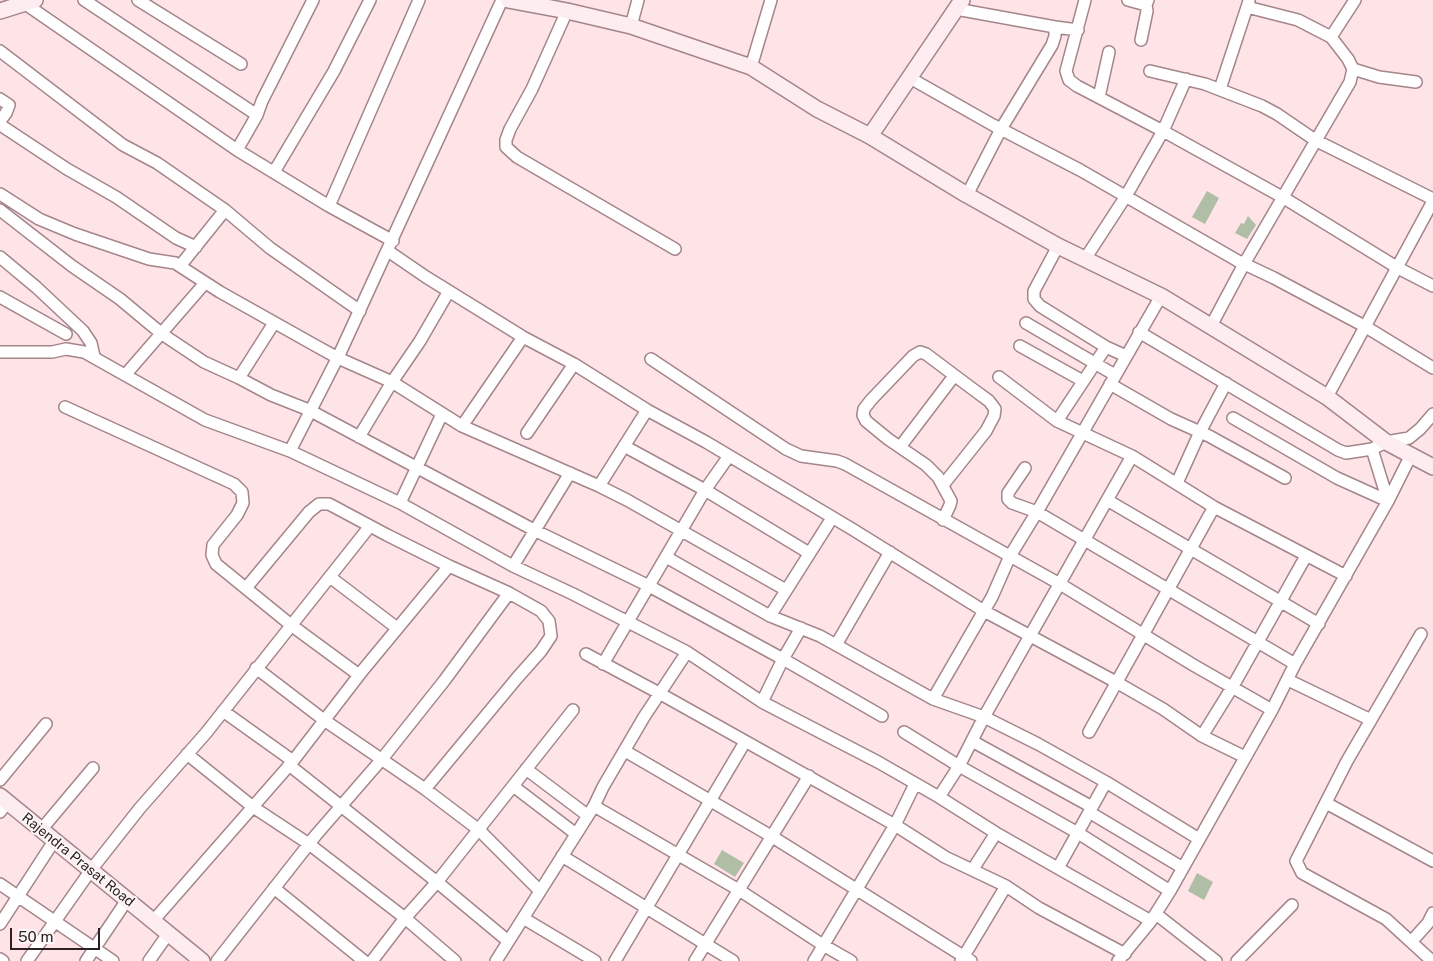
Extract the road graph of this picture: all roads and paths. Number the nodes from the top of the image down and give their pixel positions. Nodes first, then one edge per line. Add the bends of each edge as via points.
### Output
1 (84, 0) edge
2 (138, 0) edge
3 (313, 0) edge
4 (370, 0) edge
5 (419, 0) edge
6 (502, 0) edge
7 (508, 0) edge
8 (638, 0) edge
9 (771, 0) edge
10 (1085, 0) edge
11 (1128, 0) edge
12 (1355, 0) edge
13 (30, 2) edge
14 (1147, 3) edge
15 (1248, 4) edge
16 (959, 5) edge
17 (0, 11) edge
18 (567, 11) junction
19 (631, 26) junction
20 (1055, 27) junction
21 (1078, 30) junction
22 (1331, 38) junction
23 (1141, 40) dead end
24 (0, 51) edge
25 (1109, 52) dead end
26 (241, 64) dead end
27 (751, 67) junction
28 (1352, 69) junction
29 (1150, 71) dead end
30 (910, 78) junction
31 (1186, 79) junction
32 (1416, 82) dead end
33 (1220, 89) junction
34 (1099, 97) junction
35 (0, 99) edge
36 (257, 115) junction
37 (1001, 129) junction
38 (1163, 131) junction
39 (870, 136) junction
40 (1315, 140) junction
41 (237, 150) junction
42 (274, 172) junction
43 (0, 194) edge
44 (967, 195) junction
45 (1126, 196) junction
46 (1284, 198) junction
47 (1433, 200) edge
48 (329, 206) junction
49 (0, 210) edge
50 (225, 210) junction
51 (390, 246) junction
52 (1058, 246) junction
53 (196, 248) junction
54 (675, 249) dead end
55 (0, 257) edge
56 (1085, 259) junction
57 (1244, 264) junction
58 (180, 266) junction
59 (1398, 268) junction
60 (205, 283) junction
61 (1433, 286) edge
62 (449, 290) junction
63 (1161, 296) junction
64 (0, 297) edge
65 (360, 311) junction
66 (1026, 322) dead end
67 (274, 323) junction
68 (77, 326) junction
69 (1211, 326) junction
70 (1366, 328) junction
71 (1140, 332) junction
72 (66, 334) junction
73 (162, 334) junction
74 (523, 336) junction
75 (1020, 346) dead end
76 (1106, 347) junction
77 (66, 350) junction
78 (0, 352) edge
79 (94, 356) junction
80 (1126, 356) junction
81 (338, 358) junction
82 (651, 359) dead end
83 (1096, 363) junction
84 (574, 364) junction
85 (1433, 368) edge
86 (126, 374) junction
87 (954, 376) junction
88 (239, 378) junction
89 (998, 378) dead end
90 (1112, 379) junction
91 (1083, 381) junction
92 (392, 382) junction
93 (1226, 384) junction
94 (1327, 397) junction
95 (65, 407) dead end
96 (309, 410) junction
97 (647, 410) junction
98 (442, 414) junction
99 (1433, 414) edge
100 (1233, 418) dead end
101 (1057, 421) junction
102 (462, 426) junction
103 (1200, 432) junction
104 (1082, 433) junction
105 (527, 434) dead end
106 (359, 437) junction
107 (1386, 442) junction
108 (624, 446) junction
109 (900, 447) junction
110 (1372, 449) junction
111 (290, 451) junction
112 (1412, 455) junction
113 (729, 456) junction
114 (1132, 456) junction
115 (1433, 467) edge
116 (416, 468) junction
117 (1025, 468) dead end
118 (570, 473) junction
119 (1285, 478) dead end
120 (1178, 483) junction
121 (943, 485) junction
122 (599, 486) junction
123 (705, 490) junction
124 (1107, 500) junction
125 (1388, 501) junction
126 (400, 503) junction
127 (1214, 507) junction
128 (1037, 512) junction
129 (832, 518) junction
130 (943, 520) junction
131 (370, 526) junction
132 (534, 530) junction
133 (682, 530) junction
134 (1084, 540) junction
135 (1191, 548) junction
136 (890, 552) junction
137 (809, 553) junction
138 (1010, 556) junction
139 (1306, 556) junction
140 (666, 557) junction
141 (449, 566) junction
142 (513, 566) junction
143 (1346, 576) junction
144 (330, 577) junction
145 (1060, 584) junction
146 (649, 586) junction
147 (246, 588) junction
148 (786, 590) junction
149 (1168, 591) junction
150 (509, 593) junction
151 (1279, 602) junction
152 (984, 611) junction
153 (770, 616) junction
154 (628, 622) junction
155 (1319, 624) junction
156 (291, 625) junction
157 (397, 628) junction
158 (801, 628) junction
159 (1144, 634) junction
160 (1421, 634) dead end
161 (1030, 636) junction
162 (1257, 642) junction
163 (836, 645) junction
164 (687, 652) junction
165 (586, 654) dead end
166 (783, 659) junction
167 (603, 664) junction
168 (1295, 664) junction
169 (256, 668) junction
170 (359, 675) junction
171 (1288, 680) junction
172 (1116, 682) junction
173 (1233, 686) junction
174 (659, 693) junction
175 (933, 699) junction
176 (762, 702) junction
177 (573, 710) dead end
178 (1272, 710) junction
179 (223, 711) junction
180 (882, 716) dead end
181 (984, 717) junction
182 (324, 720) junction
183 (1371, 720) junction
184 (46, 724) dead end
185 (904, 732) dead end
186 (1089, 732) dead end
187 (1202, 736) junction
188 (745, 742) junction
189 (972, 742) junction
190 (624, 751) junction
191 (187, 754) junction
192 (382, 758) junction
193 (1245, 758) junction
194 (291, 763) junction
195 (959, 766) junction
196 (93, 768) dead end
197 (526, 769) junction
198 (809, 776) junction
199 (0, 780) edge
200 (1106, 782) junction
201 (915, 784) junction
202 (513, 786) junction
203 (425, 789) junction
204 (939, 797) junction
205 (710, 799) junction
206 (1326, 803) junction
207 (2, 804) edge
208 (341, 805) junction
209 (253, 807) junction
210 (1091, 810) junction
211 (590, 811) junction
212 (895, 825) junction
213 (41, 830) junction
214 (479, 830) junction
215 (996, 833) junction
216 (1078, 833) junction
217 (576, 834) junction
218 (771, 836) junction
219 (1199, 839) junction
220 (54, 841) junction
221 (309, 844) junction
222 (680, 854) junction
223 (562, 856) junction
224 (1433, 862) edge
225 (1058, 868) junction
226 (1183, 868) junction
227 (973, 869) junction
228 (91, 870) junction
229 (437, 882) junction
230 (0, 884) edge
231 (1006, 886) junction
232 (274, 888) junction
233 (739, 890) junction
234 (857, 890) junction
235 (540, 891) junction
236 (1170, 891) junction
237 (18, 896) junction
238 (127, 900) junction
239 (1292, 904) dead end
240 (646, 909) junction
241 (1153, 917) junction
242 (405, 918) junction
243 (523, 918) junction
244 (55, 920) junction
245 (153, 921) junction
246 (1431, 921) edge
247 (0, 924) edge
248 (168, 934) junction
249 (508, 941) junction
250 (1412, 941) junction
251 (705, 945) junction
252 (823, 945) junction
253 (94, 948) junction
254 (1122, 958) edge
255 (965, 960) edge
256 (27, 961) edge
257 (86, 961) edge
258 (113, 961) edge
259 (149, 961) edge
260 (202, 961) edge
261 (217, 961) edge
262 (364, 961) edge
263 (372, 961) edge
264 (455, 961) edge
265 (496, 961) edge
266 (595, 961) edge
267 (615, 961) edge
268 (696, 961) edge
269 (733, 961) edge
270 (814, 961) edge
271 (851, 961) edge
272 (1216, 961) edge
273 (1237, 961) edge
274 (1432, 961) edge

1 - 36 street
2 - 26 street
3 - 36 street
4 - 42 street via 334,72
5 - 48 street
6 - 51 street
7 - 18 main road
8 - 19 street
9 - 27 street
10 - 21 street
11 - 14 street
12 - 22 street
13 - 17 main road
13 - 41 street
14 - 23 street
15 - 22 street via 1298,20
15 - 33 street
16 - 20 street
16 - 30 main road
18 - 19 main road
18 - 54 street via 510,129 506,147 516,157
19 - 27 main road
20 - 21 street
20 - 37 street via 1052,46
21 - 34 street via 1066,70 1077,86
22 - 28 street
24 - 50 street via 123,145 157,162
25 - 34 street
27 - 39 main road via 817,109
28 - 32 street
28 - 40 street via 1350,82
29 - 31 street
30 - 37 street
30 - 39 main road
31 - 33 street
31 - 38 street
33 - 40 street via 1277,114
34 - 38 street
35 - 53 street via 9,105 0,121 2,126
36 - 41 street
37 - 44 street
37 - 45 street
38 - 45 street
38 - 46 street
39 - 44 main road
40 - 46 street
40 - 47 street
41 - 42 street
42 - 48 street
43 - 58 street via 39,219 75,234
44 - 52 main road
45 - 56 street
45 - 57 street
46 - 57 street
46 - 59 street
47 - 59 street
48 - 51 street
49 - 73 street
50 - 53 street
50 - 65 street via 270,248
51 - 62 street
51 - 65 street
52 - 56 main road
52 - 76 street via 1034,291 1034,299
53 - 58 street
55 - 68 street
56 - 63 main road
57 - 69 street
57 - 70 street
58 - 60 street
59 - 61 street
59 - 70 street
60 - 67 street
60 - 73 street
62 - 74 street
62 - 92 street
63 - 69 main road
63 - 71 street
64 - 72 street
65 - 81 street
66 - 83 street
67 - 81 street
67 - 88 street
68 - 72 street
68 - 79 street via 88,337
69 - 94 main road
70 - 85 street
70 - 94 street
71 - 80 street
71 - 93 street
72 - 77 street
73 - 86 street
73 - 88 street via 204,362
74 - 84 street
74 - 102 street
75 - 91 street
76 - 80 street
76 - 83 street
77 - 78 street
77 - 79 street
79 - 86 street
80 - 90 street
81 - 92 street
81 - 96 street
82 - 130 street via 786,448 801,456 845,464
83 - 90 street
83 - 91 street
84 - 97 street
84 - 105 street
86 - 111 street via 205,420
87 - 109 street
87 - 109 street via 920,352 864,409 866,421
87 - 121 street via 995,409 986,431
88 - 96 street
89 - 101 street
90 - 103 street via 1171,419
90 - 104 street
91 - 101 street
92 - 98 street
92 - 106 street
93 - 103 street
93 - 110 street via 1338,450 1346,453
94 - 107 main road
95 - 147 street via 223,478 242,492 243,502 237,515 213,545 212,555 216,564
96 - 106 street
96 - 111 street
97 - 108 street
97 - 113 street
98 - 102 street
98 - 116 street
99 - 107 street via 1409,438
100 - 125 street via 1337,478
101 - 104 street
102 - 118 street
103 - 119 street
103 - 120 street
104 - 114 street
104 - 128 street
106 - 116 street
107 - 110 street
107 - 112 main road
108 - 122 street
108 - 123 street
109 - 121 street via 926,465
110 - 125 street
111 - 126 street
112 - 115 main road
112 - 125 street
113 - 123 street
113 - 129 street
114 - 120 street
114 - 124 street
116 - 126 street
116 - 132 street
117 - 128 street via 1008,493 1008,499
118 - 122 street
118 - 132 street
120 - 127 street
121 - 130 street via 951,501
122 - 133 street
123 - 133 street
123 - 137 street
124 - 134 street
124 - 135 street
125 - 143 street
126 - 142 street
127 - 135 street
127 - 139 street
128 - 134 street
128 - 138 street
129 - 136 street
129 - 137 street
130 - 138 street
131 - 141 street
131 - 144 street
131 - 147 street via 329,504 319,504
132 - 142 street
132 - 146 street
133 - 140 street
133 - 148 street
134 - 145 street
134 - 149 street
135 - 149 street
135 - 151 street
136 - 152 street
136 - 163 street
137 - 148 street
138 - 145 street
138 - 152 street
139 - 143 street
139 - 151 street
140 - 146 street
140 - 153 street
141 - 150 street
141 - 157 street
142 - 154 street
143 - 155 street
144 - 156 street
144 - 157 street
145 - 159 street
145 - 161 street
146 - 154 street
146 - 166 street
147 - 156 street
148 - 153 street
149 - 159 street
149 - 162 street
150 - 192 street
150 - 203 street via 541,611 549,621 551,636
151 - 155 street
151 - 162 street
152 - 161 street
152 - 175 street
153 - 158 street
154 - 164 street
154 - 167 street
155 - 168 street
156 - 169 street
156 - 170 street
157 - 170 street
158 - 163 street
158 - 166 street
159 - 172 street
159 - 173 street
160 - 183 street
161 - 172 street
161 - 181 street
162 - 168 street
162 - 173 street
163 - 175 street
164 - 174 street
164 - 176 street
165 - 167 street
166 - 176 street
166 - 180 street
167 - 174 street
168 - 171 street
169 - 179 street
169 - 182 street
170 - 182 street
171 - 178 street
171 - 183 street
172 - 186 street
172 - 187 street
173 - 178 street
173 - 187 street
174 - 188 street
174 - 190 street
175 - 181 street
176 - 201 street
177 - 197 street
178 - 193 street
179 - 191 street
179 - 194 street
181 - 189 street
181 - 200 street
182 - 192 street
182 - 194 street
183 - 206 street
184 - 199 street
185 - 195 street
187 - 193 street
188 - 198 street
188 - 205 street
189 - 195 street
189 - 210 street
190 - 205 street
190 - 211 street
191 - 209 street
191 - 228 street
192 - 203 street
192 - 208 street
193 - 219 street
194 - 208 street
194 - 209 street
195 - 204 street
195 - 216 street
196 - 213 street
197 - 202 street
197 - 211 street
198 - 212 street
198 - 218 street
200 - 210 street
200 - 219 street
201 - 204 street
201 - 212 street
202 - 214 street
202 - 217 street
203 - 214 street
204 - 215 street
205 - 218 street
205 - 222 street
206 - 224 street
206 - 250 street via 1296,861 1298,868 1302,874 1386,919
207 - 213 main road, Rajendra Prasat Road
208 - 221 street
208 - 229 street
209 - 221 street
209 - 245 street
210 - 216 street
210 - 226 street
211 - 217 street
211 - 222 street
212 - 227 street via 945,857
212 - 234 street
213 - 220 main road, Rajendra Prasat Road
214 - 229 street
214 - 235 street
215 - 225 street
215 - 227 street
216 - 225 street
216 - 236 street
217 - 223 street
218 - 233 street
218 - 234 street
219 - 226 street
220 - 228 main road, Rajendra Prasat Road
220 - 237 street
221 - 232 street
221 - 242 street
222 - 233 street
222 - 240 street
223 - 235 street
223 - 240 street
225 - 241 street
226 - 236 street
227 - 231 street
228 - 238 main road, Rajendra Prasat Road
228 - 244 street
229 - 242 street
229 - 249 street
230 - 237 street
231 - 254 street
231 - 255 street
232 - 261 street
232 - 262 street
233 - 251 street
233 - 252 street
234 - 252 street
234 - 255 street
235 - 243 street
236 - 241 street
237 - 244 street
237 - 247 street
238 - 245 main road, Rajendra Prasat Road
238 - 253 street
239 - 273 street
240 - 251 street
240 - 267 street
241 - 254 street
241 - 272 street
242 - 263 street
242 - 264 street
243 - 249 street
243 - 266 street
244 - 253 street
244 - 256 street
245 - 248 main road, Rajendra Prasat Road
246 - 250 street
248 - 259 street
248 - 260 main road, Rajendra Prasat Road
249 - 265 street
250 - 274 street
251 - 268 street
251 - 269 street
252 - 270 street
252 - 271 street
253 - 257 street
253 - 258 street

